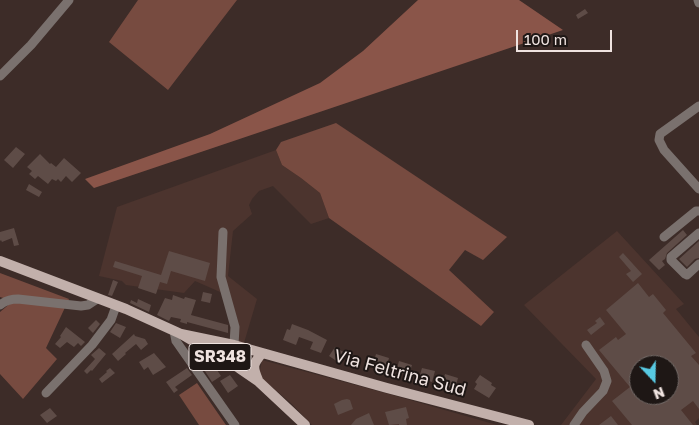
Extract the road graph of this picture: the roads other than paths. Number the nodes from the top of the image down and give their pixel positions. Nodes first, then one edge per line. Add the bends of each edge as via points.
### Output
1 (69, 0) edge
2 (0, 76) edge
3 (699, 106) edge
4 (699, 189) edge
5 (699, 211) edge
6 (223, 232) dead end
7 (699, 233) edge
8 (664, 237) dead end
9 (0, 261) edge
10 (699, 264) edge
11 (97, 299) junction
12 (0, 306) edge
13 (121, 308) junction
14 (178, 333) junction
15 (234, 344) junction
16 (586, 344) dead end
17 (262, 353) junction
18 (258, 380) junction
19 (46, 393) dead end
20 (235, 425) edge
21 (305, 425) edge
22 (530, 425) edge
23 (574, 425) edge

1 - 2 street
3 - 4 street via 660,134 659,140
5 - 8 street
6 - 15 street via 221,277 235,327
7 - 10 street via 671,257 687,275
9 - 11 main road
11 - 12 street via 81,306 18,299
11 - 13 main road
13 - 14 main road, SR348
13 - 19 street via 92,345
14 - 15 main road, Via Feltrina Sud
14 - 18 main road, SR348
14 - 20 street via 176,341
15 - 17 main road, Via Feltrina Sud
16 - 23 street via 607,381
17 - 18 main road via 253,367
17 - 22 main road, Via Feltrina Sud
18 - 21 main road, SR348

